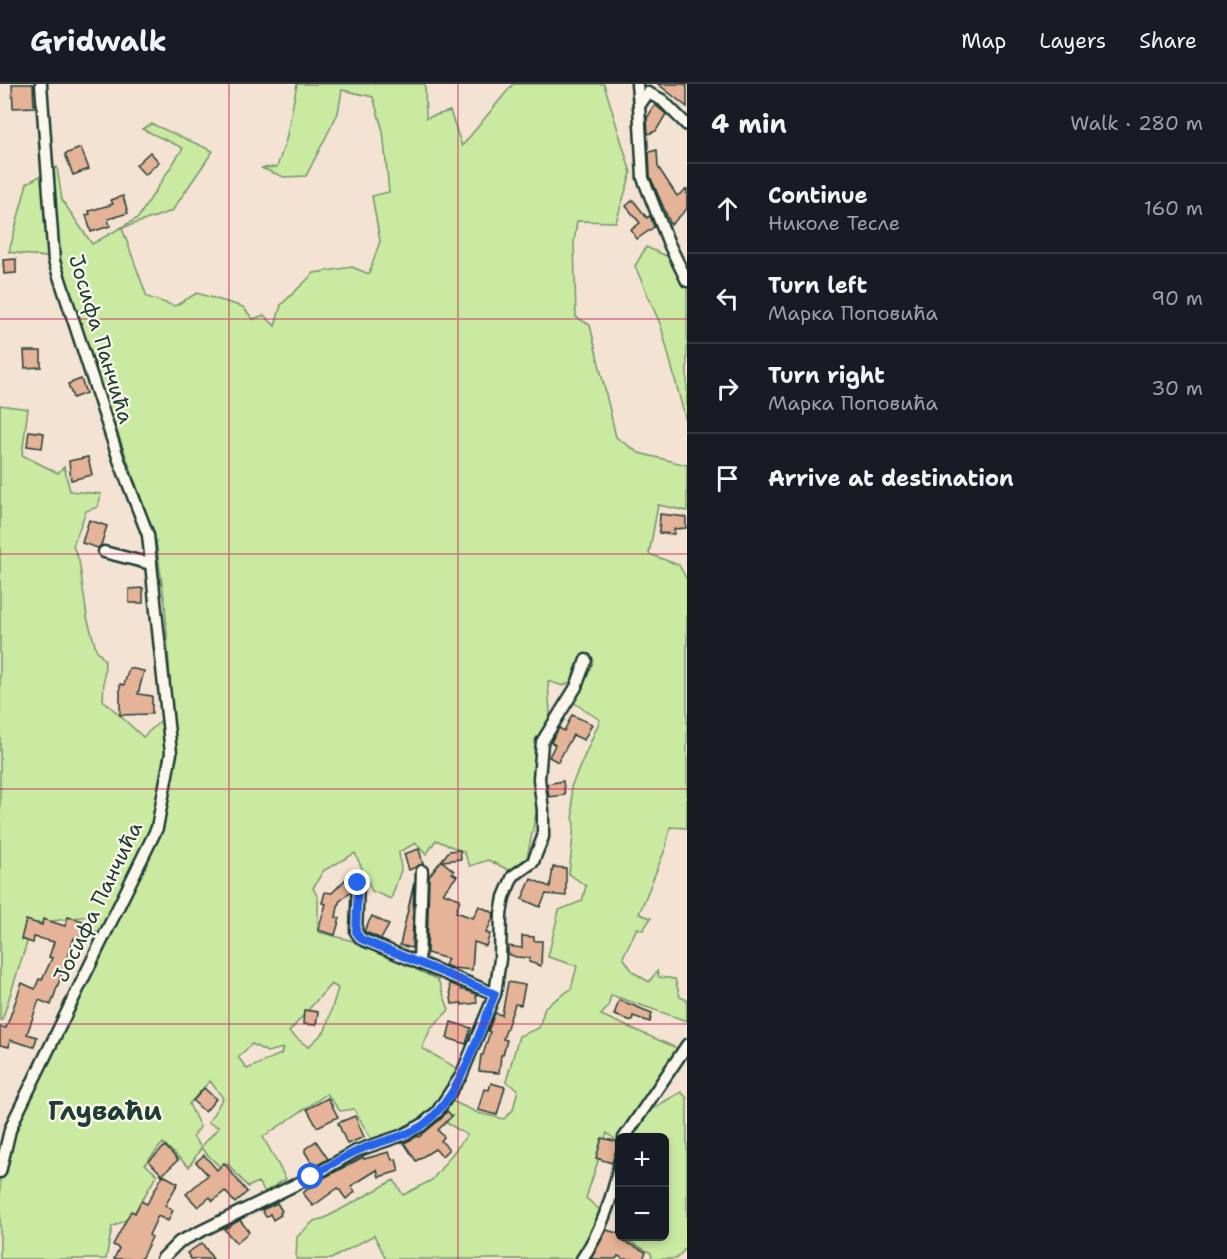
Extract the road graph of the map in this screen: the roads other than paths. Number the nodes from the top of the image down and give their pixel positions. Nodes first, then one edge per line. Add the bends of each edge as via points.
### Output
1 (40, 84) edge
2 (637, 84) edge
3 (639, 106) junction
4 (687, 125) edge
5 (687, 281) edge
6 (104, 552) dead end
7 (151, 564) junction
8 (586, 660) dead end
9 (422, 871) dead end
10 (358, 883) dead end
11 (419, 962) junction
12 (495, 994) junction
13 (687, 1045) edge
14 (627, 1133) edge
15 (0, 1172) edge
16 (615, 1184) edge
17 (162, 1259) edge
18 (582, 1259) edge

1 - 7 street, Јосифа Панчића via 54,261 119,460 148,535
2 - 3 street
3 - 4 street via 648,93 662,100
3 - 5 street via 643,178
6 - 7 street
7 - 15 street, Јосифа Панчића via 171,753 157,828 15,1118
8 - 12 street via 576,687 542,742 539,779 543,837 533,862 513,876 504,897
9 - 11 street
10 - 11 street via 356,932 361,939
11 - 12 street
12 - 17 street via 461,1076 437,1112 422,1125 356,1151 213,1224 179,1242
13 - 14 street
16 - 18 street via 602,1224

